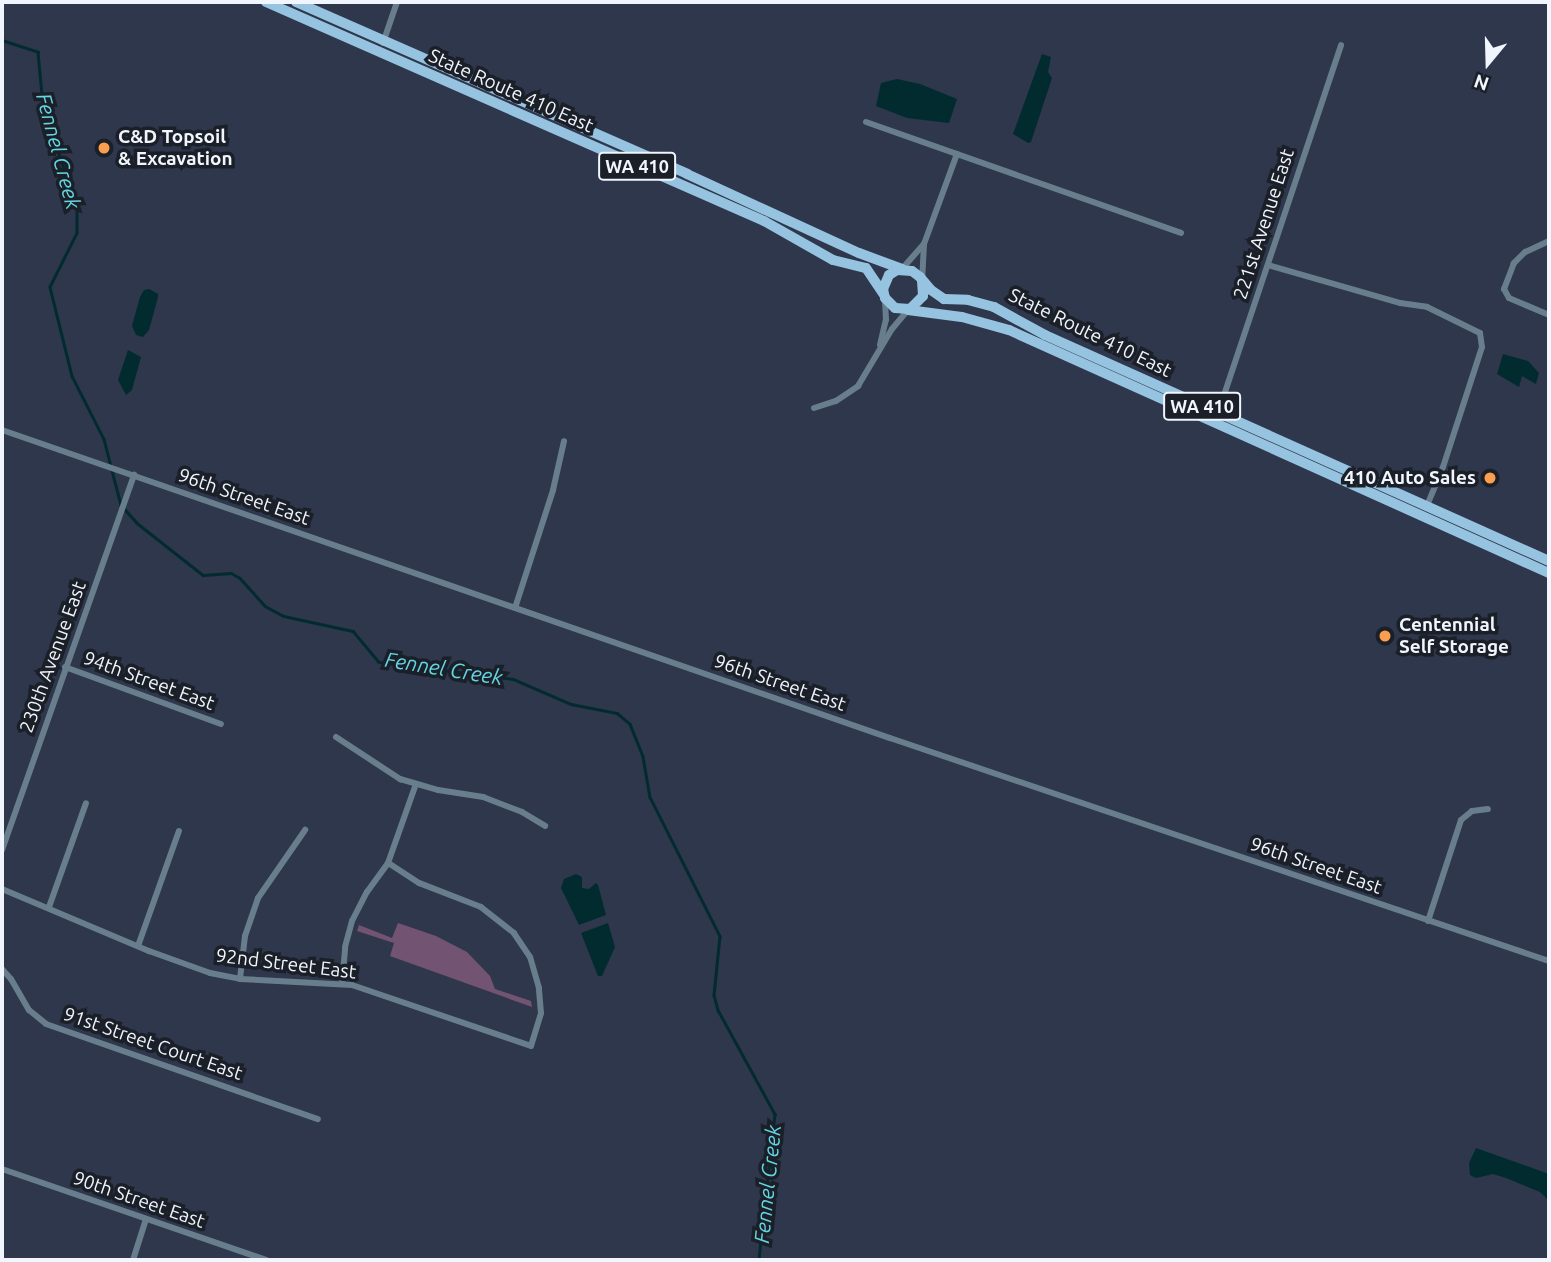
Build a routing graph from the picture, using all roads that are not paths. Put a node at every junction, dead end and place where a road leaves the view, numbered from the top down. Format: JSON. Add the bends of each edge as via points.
{"nodes":[{"id":1,"x":266,"y":2,"type":"edge"},
{"id":2,"x":296,"y":2,"type":"edge"},
{"id":3,"x":397,"y":2,"type":"edge"},
{"id":4,"x":384,"y":39,"type":"junction"},
{"id":5,"x":1341,"y":45,"type":"dead end"},
{"id":6,"x":378,"y":51,"type":"junction"},
{"id":7,"x":866,"y":122,"type":"dead end"},
{"id":8,"x":957,"y":154,"type":"junction"},
{"id":9,"x":1181,"y":233,"type":"dead end"},
{"id":10,"x":1549,"y":241,"type":"edge"},
{"id":11,"x":924,"y":244,"type":"junction"},
{"id":12,"x":1268,"y":265,"type":"junction"},
{"id":13,"x":902,"y":269,"type":"junction"},
{"id":14,"x":922,"y":281,"type":"junction"},
{"id":15,"x":884,"y":296,"type":"junction"},
{"id":16,"x":908,"y":310,"type":"junction"},
{"id":17,"x":1549,"y":315,"type":"edge"},
{"id":18,"x":876,"y":357,"type":"junction"},
{"id":19,"x":814,"y":408,"type":"dead end"},
{"id":20,"x":1218,"y":413,"type":"junction"},
{"id":21,"x":2,"y":430,"type":"edge"},
{"id":22,"x":564,"y":441,"type":"dead end"},
{"id":23,"x":134,"y":475,"type":"junction"},
{"id":24,"x":1427,"y":506,"type":"junction"},
{"id":25,"x":1422,"y":516,"type":"junction"},
{"id":26,"x":1549,"y":561,"type":"edge"},
{"id":27,"x":1549,"y":573,"type":"edge"},
{"id":28,"x":515,"y":608,"type":"junction"},
{"id":29,"x":65,"y":667,"type":"junction"},
{"id":30,"x":221,"y":724,"type":"dead end"},
{"id":31,"x":336,"y":737,"type":"dead end"},
{"id":32,"x":416,"y":784,"type":"junction"},
{"id":33,"x":86,"y":803,"type":"dead end"},
{"id":34,"x":1488,"y":809,"type":"dead end"},
{"id":35,"x":545,"y":826,"type":"dead end"},
{"id":36,"x":305,"y":830,"type":"dead end"},
{"id":37,"x":179,"y":831,"type":"dead end"},
{"id":38,"x":2,"y":850,"type":"edge"},
{"id":39,"x":387,"y":863,"type":"junction"},
{"id":40,"x":2,"y":889,"type":"edge"},
{"id":41,"x":49,"y":907,"type":"junction"},
{"id":42,"x":1428,"y":920,"type":"junction"},
{"id":43,"x":138,"y":946,"type":"junction"},
{"id":44,"x":1549,"y":961,"type":"edge"},
{"id":45,"x":2,"y":969,"type":"edge"},
{"id":46,"x":240,"y":979,"type":"junction"},
{"id":47,"x":342,"y":984,"type":"junction"},
{"id":48,"x":318,"y":1119,"type":"dead end"},
{"id":49,"x":2,"y":1169,"type":"edge"},
{"id":50,"x":146,"y":1219,"type":"junction"},
{"id":51,"x":133,"y":1260,"type":"edge"},
{"id":52,"x":267,"y":1260,"type":"edge"}],
"edges":[{"from":1,"to":6,"type":"main road","name":"State Route 410 East","number":"WA 410"},
{"from":2,"to":4,"type":"main road","name":"State Route 410 East","number":"WA 410"},
{"from":3,"to":4,"type":"street"},
{"from":4,"to":6,"type":"street"},
{"from":4,"to":13,"type":"main road","name":"State Route 410 East","number":"WA 410"},
{"from":5,"to":12,"type":"street","name":"221st Avenue East"},
{"from":6,"to":15,"type":"main road","name":"State Route 410 East","number":"WA 410","via":[[791,233],[833,260],[866,268]]},
{"from":7,"to":8,"type":"street"},
{"from":8,"to":9,"type":"street"},
{"from":8,"to":11,"type":"street"},
{"from":10,"to":17,"type":"street","via":[[1514,263],[1504,289],[1509,298]]},
{"from":11,"to":13,"type":"street"},
{"from":11,"to":14,"type":"street"},
{"from":12,"to":20,"type":"street","name":"221st Avenue East"},
{"from":12,"to":24,"type":"street","via":[[1427,307],[1480,332],[1482,347]]},
{"from":13,"to":14,"type":"main road","number":"WA 410","via":[[916,273]]},
{"from":13,"to":15,"type":"main road","via":[[886,279]]},
{"from":14,"to":16,"type":"main road","via":[[921,300]]},
{"from":14,"to":20,"type":"main road","name":"State Route 410 East","number":"WA 410","via":[[944,299],[994,307]]},
{"from":15,"to":16,"type":"main road","number":"WA 410","via":[[895,309]]},
{"from":15,"to":18,"type":"street","via":[[886,320]]},
{"from":16,"to":18,"type":"street"},
{"from":16,"to":25,"type":"main road","name":"State Route 410 East","number":"WA 410","via":[[1009,330]]},
{"from":18,"to":19,"type":"street","via":[[869,373],[851,392]]},
{"from":20,"to":24,"type":"main road","name":"State Route 410 East","number":"WA 410"},
{"from":21,"to":23,"type":"street","name":"96th Street East"},
{"from":22,"to":28,"type":"street"},
{"from":23,"to":28,"type":"street","name":"96th Street East"},
{"from":23,"to":29,"type":"street","name":"230th Avenue East"},
{"from":24,"to":25,"type":"street"},
{"from":24,"to":26,"type":"main road","name":"State Route 410 East","number":"WA 410"},
{"from":25,"to":27,"type":"main road","name":"State Route 410 East","number":"WA 410"},
{"from":28,"to":42,"type":"street","name":"96th Street East"},
{"from":29,"to":30,"type":"street","name":"94th Street East"},
{"from":29,"to":38,"type":"street","name":"230th Avenue East"},
{"from":31,"to":32,"type":"street","via":[[378,766]]},
{"from":32,"to":35,"type":"street","via":[[483,797]]},
{"from":32,"to":39,"type":"street"},
{"from":33,"to":41,"type":"street"},
{"from":34,"to":42,"type":"street","via":[[1472,811],[1461,820]]},
{"from":36,"to":46,"type":"street","via":[[258,898],[245,936]]},
{"from":37,"to":43,"type":"street"},
{"from":39,"to":47,"type":"street","via":[[352,921]]},
{"from":39,"to":47,"type":"street","name":"92nd Street East","via":[[419,883],[481,907],[504,923],[530,957],[539,988],[541,1013],[531,1046]]},
{"from":40,"to":41,"type":"street","name":"92nd Street East"},
{"from":41,"to":43,"type":"street","name":"92nd Street East"},
{"from":42,"to":44,"type":"street","name":"96th Street East"},
{"from":43,"to":46,"type":"street","name":"92nd Street East","via":[[210,973]]},
{"from":45,"to":48,"type":"street","name":"91st Street Court East","via":[[29,1010],[46,1024]]},
{"from":46,"to":47,"type":"street","name":"92nd Street East"},
{"from":49,"to":50,"type":"street","name":"90th Street East"},
{"from":50,"to":51,"type":"street"},
{"from":50,"to":52,"type":"street","name":"90th Street East"}]}
